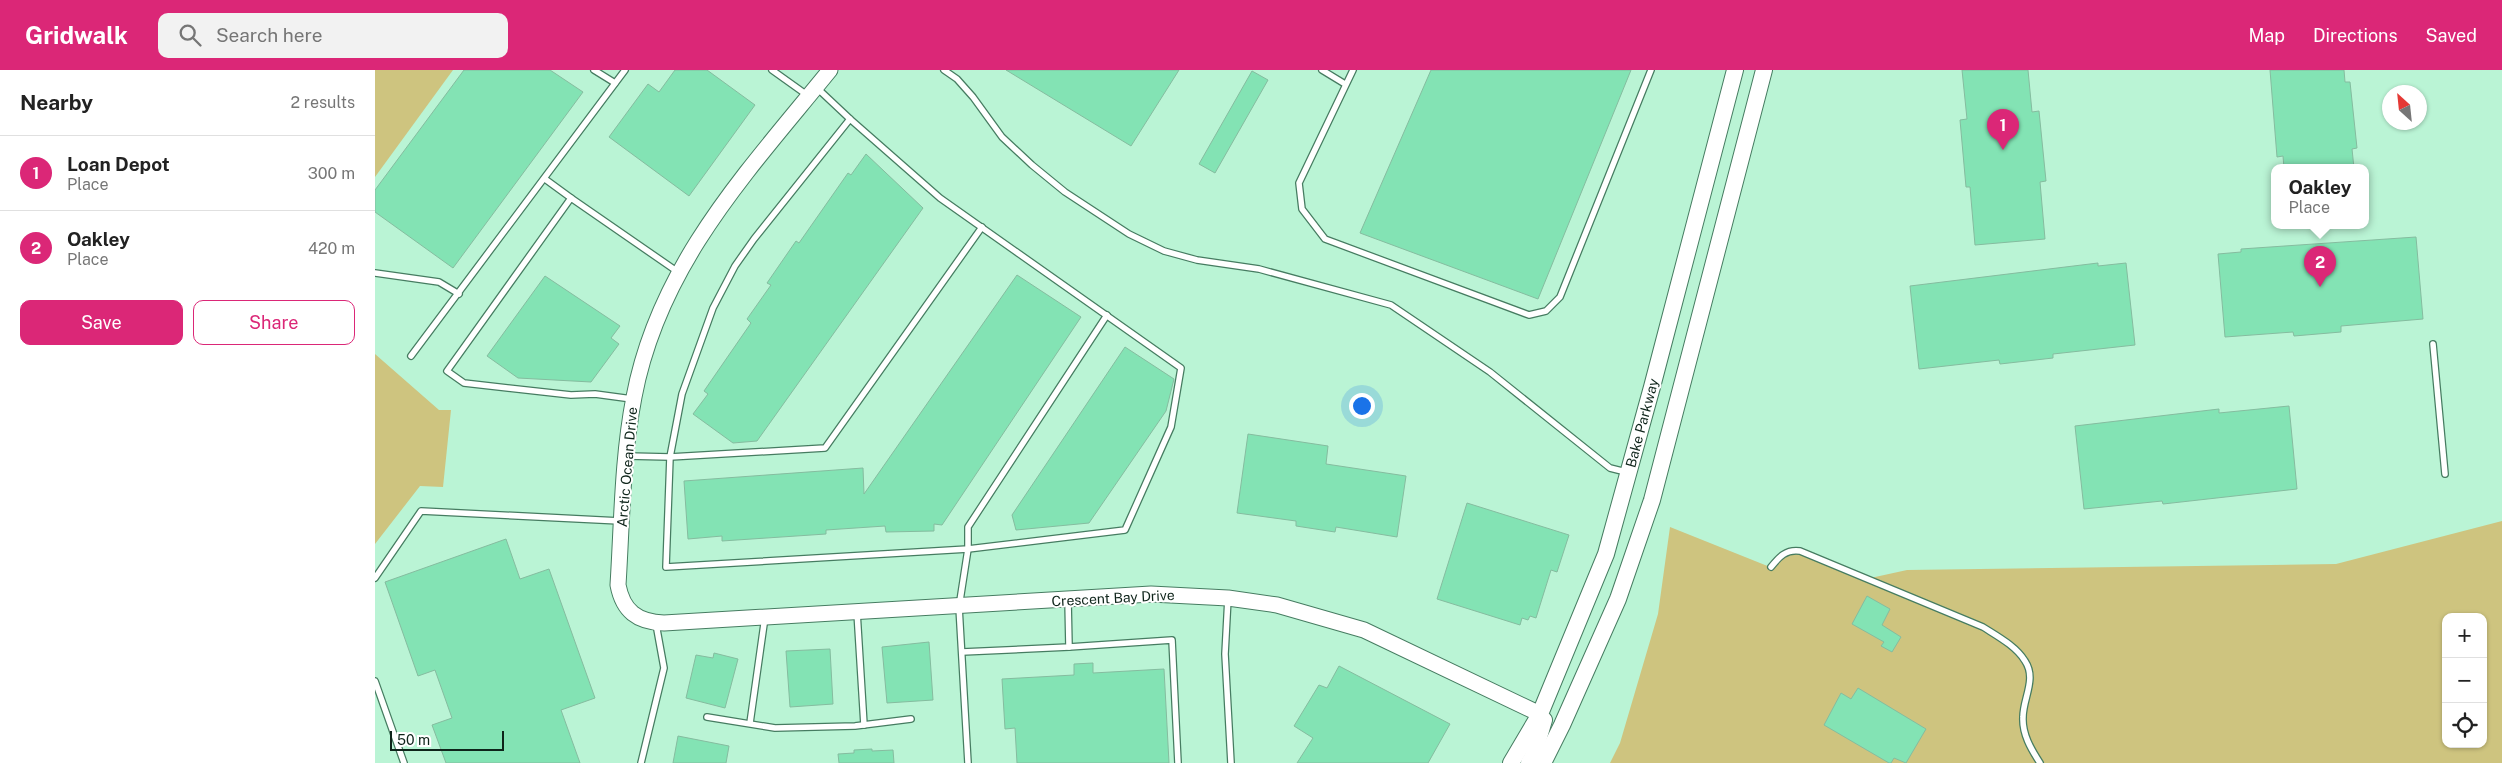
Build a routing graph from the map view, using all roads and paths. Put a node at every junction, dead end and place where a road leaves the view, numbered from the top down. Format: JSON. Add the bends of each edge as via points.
{"nodes":[{"id":1,"x":594,"y":70,"type":"edge"},
{"id":2,"x":625,"y":70,"type":"edge"},
{"id":3,"x":772,"y":70,"type":"edge"},
{"id":4,"x":830,"y":70,"type":"edge"},
{"id":5,"x":944,"y":70,"type":"edge"},
{"id":6,"x":1322,"y":70,"type":"edge"},
{"id":7,"x":1353,"y":70,"type":"edge"},
{"id":8,"x":1651,"y":70,"type":"edge"},
{"id":9,"x":1735,"y":70,"type":"edge"},
{"id":10,"x":1764,"y":70,"type":"edge"},
{"id":11,"x":615,"y":83,"type":"junction"},
{"id":12,"x":1345,"y":84,"type":"junction"},
{"id":13,"x":812,"y":92,"type":"junction"},
{"id":14,"x":851,"y":119,"type":"junction"},
{"id":15,"x":545,"y":179,"type":"junction"},
{"id":16,"x":571,"y":198,"type":"junction"},
{"id":17,"x":982,"y":227,"type":"junction"},
{"id":18,"x":679,"y":272,"type":"junction"},
{"id":19,"x":375,"y":273,"type":"edge"},
{"id":20,"x":459,"y":294,"type":"junction"},
{"id":21,"x":1107,"y":315,"type":"junction"},
{"id":22,"x":2433,"y":344,"type":"dead end"},
{"id":23,"x":411,"y":356,"type":"dead end"},
{"id":24,"x":634,"y":399,"type":"junction"},
{"id":25,"x":625,"y":456,"type":"junction"},
{"id":26,"x":670,"y":457,"type":"junction"},
{"id":27,"x":1628,"y":472,"type":"junction"},
{"id":28,"x":2445,"y":474,"type":"dead end"},
{"id":29,"x":622,"y":521,"type":"junction"},
{"id":30,"x":968,"y":549,"type":"junction"},
{"id":31,"x":1771,"y":567,"type":"dead end"},
{"id":32,"x":375,"y":578,"type":"edge"},
{"id":33,"x":1228,"y":598,"type":"junction"},
{"id":34,"x":1068,"y":600,"type":"junction"},
{"id":35,"x":959,"y":607,"type":"junction"},
{"id":36,"x":857,"y":611,"type":"junction"},
{"id":37,"x":765,"y":616,"type":"junction"},
{"id":38,"x":660,"y":623,"type":"junction"},
{"id":39,"x":1069,"y":647,"type":"junction"},
{"id":40,"x":962,"y":652,"type":"junction"},
{"id":41,"x":375,"y":681,"type":"edge"},
{"id":42,"x":1540,"y":714,"type":"junction"},
{"id":43,"x":707,"y":717,"type":"dead end"},
{"id":44,"x":911,"y":719,"type":"dead end"},
{"id":45,"x":750,"y":724,"type":"junction"},
{"id":46,"x":864,"y":724,"type":"junction"},
{"id":47,"x":404,"y":763,"type":"edge"},
{"id":48,"x":641,"y":763,"type":"edge"},
{"id":49,"x":968,"y":763,"type":"edge"},
{"id":50,"x":1178,"y":763,"type":"edge"},
{"id":51,"x":1231,"y":763,"type":"edge"},
{"id":52,"x":1511,"y":763,"type":"edge"},
{"id":53,"x":1529,"y":763,"type":"edge"},
{"id":54,"x":1543,"y":763,"type":"edge"},
{"id":55,"x":2040,"y":763,"type":"edge"}],
"edges":[{"from":1,"to":11,"type":"lane"},
{"from":2,"to":11,"type":"lane"},
{"from":3,"to":13,"type":"lane"},
{"from":4,"to":13,"type":"street","name":"Arctic Ocean Drive"},
{"from":5,"to":27,"type":"lane","via":[[957,79],[1002,137],[1032,165],[1065,192],[1129,234],[1164,251],[1197,260],[1259,269],[1391,305],[1490,372],[1610,468]]},
{"from":6,"to":12,"type":"lane"},
{"from":7,"to":12,"type":"lane"},
{"from":8,"to":12,"type":"lane","via":[[1560,297],[1546,311],[1529,315],[1325,239],[1302,209],[1299,183]]},
{"from":9,"to":27,"type":"main road","name":"Bake Parkway"},
{"from":10,"to":54,"type":"main road","name":"Bake Parkway","via":[[1652,500],[1618,599]]},
{"from":11,"to":15,"type":"lane"},
{"from":13,"to":14,"type":"lane"},
{"from":13,"to":18,"type":"street","name":"Arctic Ocean Drive","via":[[720,206]]},
{"from":14,"to":17,"type":"lane","via":[[940,198]]},
{"from":14,"to":26,"type":"lane","via":[[735,266],[713,308],[682,394]]},
{"from":15,"to":16,"type":"lane"},
{"from":15,"to":20,"type":"lane"},
{"from":16,"to":18,"type":"lane"},
{"from":16,"to":24,"type":"lane","via":[[447,371],[464,383]]},
{"from":17,"to":21,"type":"lane"},
{"from":17,"to":26,"type":"lane","via":[[825,448]]},
{"from":18,"to":24,"type":"street","name":"Arctic Ocean Drive","via":[[650,340]]},
{"from":19,"to":20,"type":"lane","via":[[439,282]]},
{"from":20,"to":23,"type":"lane"},
{"from":21,"to":30,"type":"lane","via":[[968,527]]},
{"from":21,"to":30,"type":"lane","via":[[1181,368],[1171,427],[1125,530]]},
{"from":22,"to":28,"type":"lane"},
{"from":24,"to":25,"type":"street","name":"Arctic Ocean Drive"},
{"from":25,"to":26,"type":"lane"},
{"from":25,"to":29,"type":"street","name":"Arctic Ocean Drive"},
{"from":26,"to":30,"type":"lane","via":[[665,567]]},
{"from":27,"to":42,"type":"main road","name":"Bake Parkway","via":[[1606,554]]},
{"from":29,"to":32,"type":"lane","via":[[421,511]]},
{"from":29,"to":38,"type":"street","name":"Arctic Ocean Drive","via":[[618,585],[621,600],[630,613],[647,622]]},
{"from":30,"to":35,"type":"lane"},
{"from":31,"to":55,"type":"lane","via":[[1785,552],[1800,551],[1983,627],[1996,636],[2026,661],[2030,675],[2023,729]]},
{"from":33,"to":34,"type":"street","name":"Crescent Bay Drive","via":[[1151,594]]},
{"from":33,"to":42,"type":"street","name":"Crescent Bay Drive","via":[[1277,605],[1364,630]]},
{"from":33,"to":51,"type":"lane","via":[[1225,654]]},
{"from":34,"to":35,"type":"street","name":"Crescent Bay Drive"},
{"from":34,"to":39,"type":"lane"},
{"from":35,"to":36,"type":"street","name":"Crescent Bay Drive"},
{"from":35,"to":40,"type":"lane"},
{"from":36,"to":37,"type":"street","name":"Crescent Bay Drive"},
{"from":36,"to":46,"type":"lane"},
{"from":37,"to":38,"type":"street","name":"Crescent Bay Drive"},
{"from":37,"to":45,"type":"lane"},
{"from":38,"to":48,"type":"lane","via":[[664,668]]},
{"from":39,"to":40,"type":"lane"},
{"from":39,"to":50,"type":"lane","via":[[1172,640]]},
{"from":40,"to":49,"type":"lane"},
{"from":41,"to":47,"type":"lane"},
{"from":42,"to":52,"type":"main road","name":"Bake Parkway"},
{"from":42,"to":53,"type":"main road","via":[[1545,721]]},
{"from":43,"to":45,"type":"lane"},
{"from":44,"to":46,"type":"lane"},
{"from":45,"to":46,"type":"lane","via":[[775,728]]}]}
